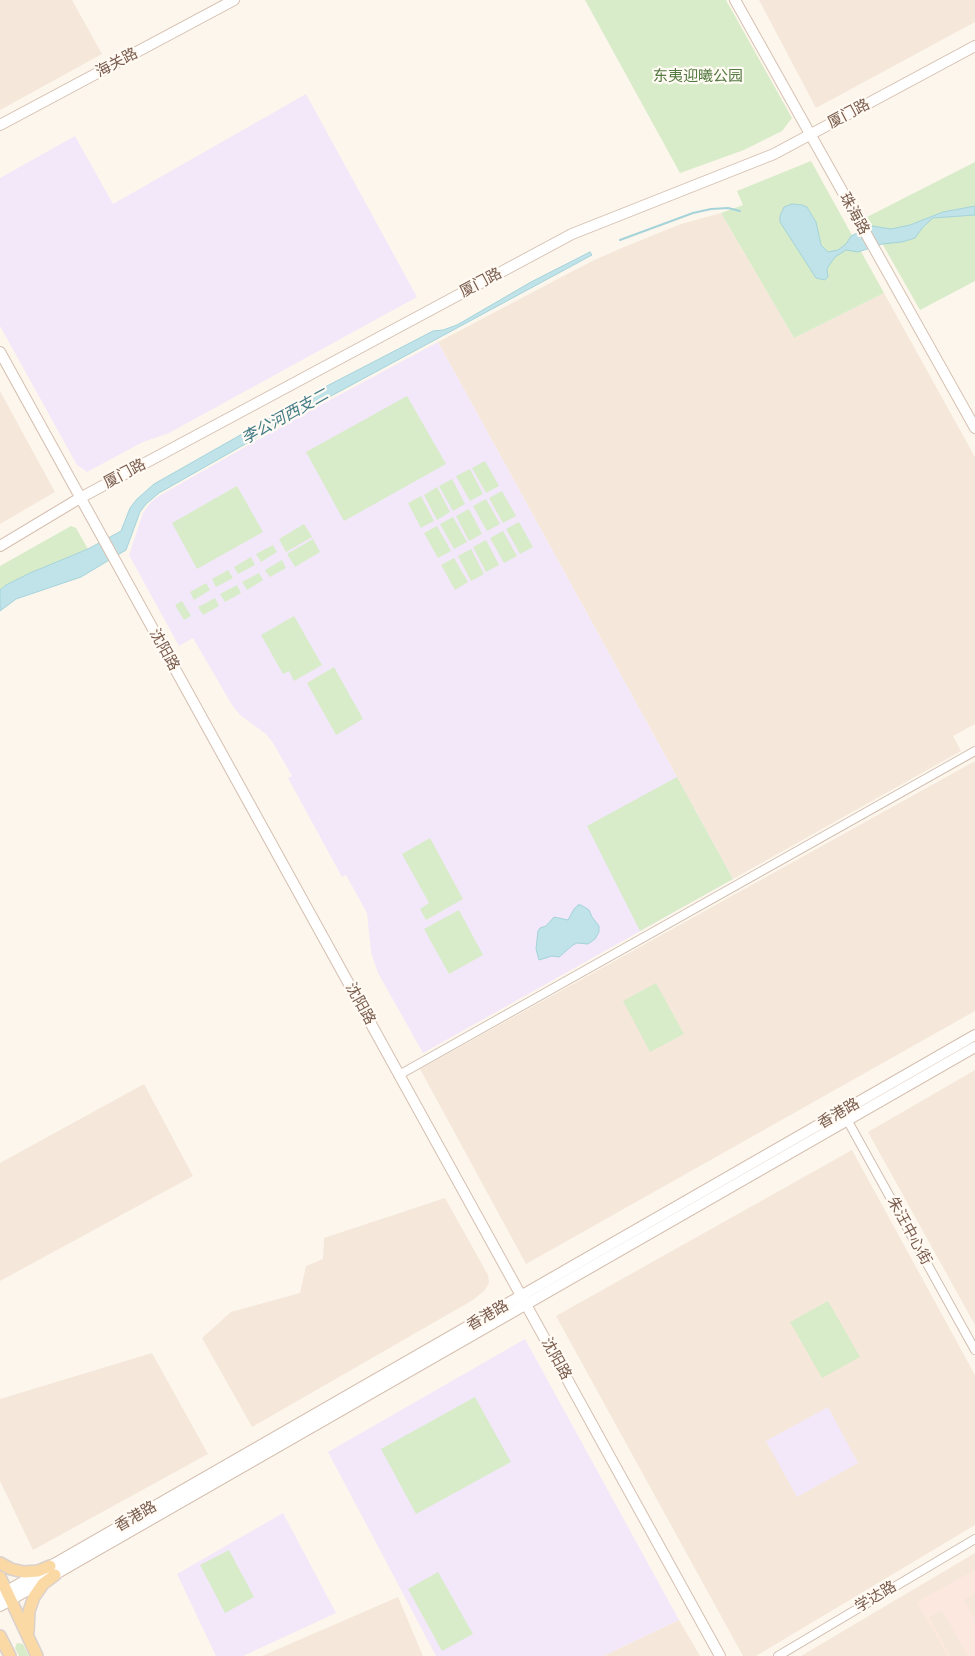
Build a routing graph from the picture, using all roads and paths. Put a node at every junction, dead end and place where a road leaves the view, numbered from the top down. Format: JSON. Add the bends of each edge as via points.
{"nodes":[{"id":1,"x":234,"y":0,"type":"edge"},
{"id":2,"x":735,"y":0,"type":"edge"},
{"id":3,"x":975,"y":46,"type":"edge"},
{"id":4,"x":0,"y":126,"type":"edge"},
{"id":5,"x":810,"y":135,"type":"junction"},
{"id":6,"x":0,"y":352,"type":"edge"},
{"id":7,"x":975,"y":428,"type":"edge"},
{"id":8,"x":80,"y":498,"type":"junction"},
{"id":9,"x":0,"y":546,"type":"edge"},
{"id":10,"x":975,"y":751,"type":"edge"},
{"id":11,"x":975,"y":1036,"type":"edge"},
{"id":12,"x":975,"y":1047,"type":"edge"},
{"id":13,"x":399,"y":1075,"type":"junction"},
{"id":14,"x":845,"y":1116,"type":"junction"},
{"id":15,"x":524,"y":1301,"type":"junction"},
{"id":16,"x":975,"y":1350,"type":"edge"},
{"id":17,"x":975,"y":1539,"type":"edge"},
{"id":18,"x":0,"y":1563,"type":"edge"},
{"id":19,"x":53,"y":1571,"type":"junction"},
{"id":20,"x":0,"y":1577,"type":"edge"},
{"id":21,"x":6,"y":1596,"type":"edge"},
{"id":22,"x":0,"y":1606,"type":"edge"},
{"id":23,"x":0,"y":1636,"type":"edge"},
{"id":24,"x":30,"y":1641,"type":"junction"},
{"id":25,"x":5,"y":1649,"type":"edge"},
{"id":26,"x":37,"y":1656,"type":"edge"},
{"id":27,"x":720,"y":1656,"type":"edge"},
{"id":28,"x":778,"y":1656,"type":"edge"}],
"edges":[{"from":1,"to":4,"type":"street","name":"海关路"},
{"from":2,"to":5,"type":"street","name":"珠海路"},
{"from":3,"to":5,"type":"street","name":"厦门路"},
{"from":5,"to":7,"type":"street","name":"珠海路"},
{"from":5,"to":8,"type":"street","name":"厦门路","via":[[774,154],[572,234]]},
{"from":6,"to":8,"type":"street","name":"沈阳路"},
{"from":8,"to":9,"type":"street","name":"厦门路"},
{"from":8,"to":13,"type":"street","name":"沈阳路"},
{"from":10,"to":13,"type":"street"},
{"from":11,"to":14,"type":"street","name":"香港路"},
{"from":12,"to":14,"type":"street","name":"香港路"},
{"from":13,"to":15,"type":"street","name":"沈阳路"},
{"from":14,"to":15,"type":"street","name":"香港路"},
{"from":14,"to":16,"type":"street","name":"朱汪中心街"},
{"from":15,"to":19,"type":"street","name":"香港路"},
{"from":15,"to":27,"type":"street","name":"沈阳路"},
{"from":17,"to":28,"type":"street","name":"学达路"},
{"from":18,"to":19,"type":"main road","via":[[24,1572]]},
{"from":19,"to":21,"type":"street","name":"香港路"},
{"from":19,"to":24,"type":"main road","via":[[34,1596],[29,1611]]},
{"from":20,"to":21,"type":"main road"},
{"from":21,"to":22,"type":"street","name":"香港路"},
{"from":21,"to":24,"type":"main road"},
{"from":23,"to":25,"type":"main road"},
{"from":24,"to":26,"type":"main road"}]}
